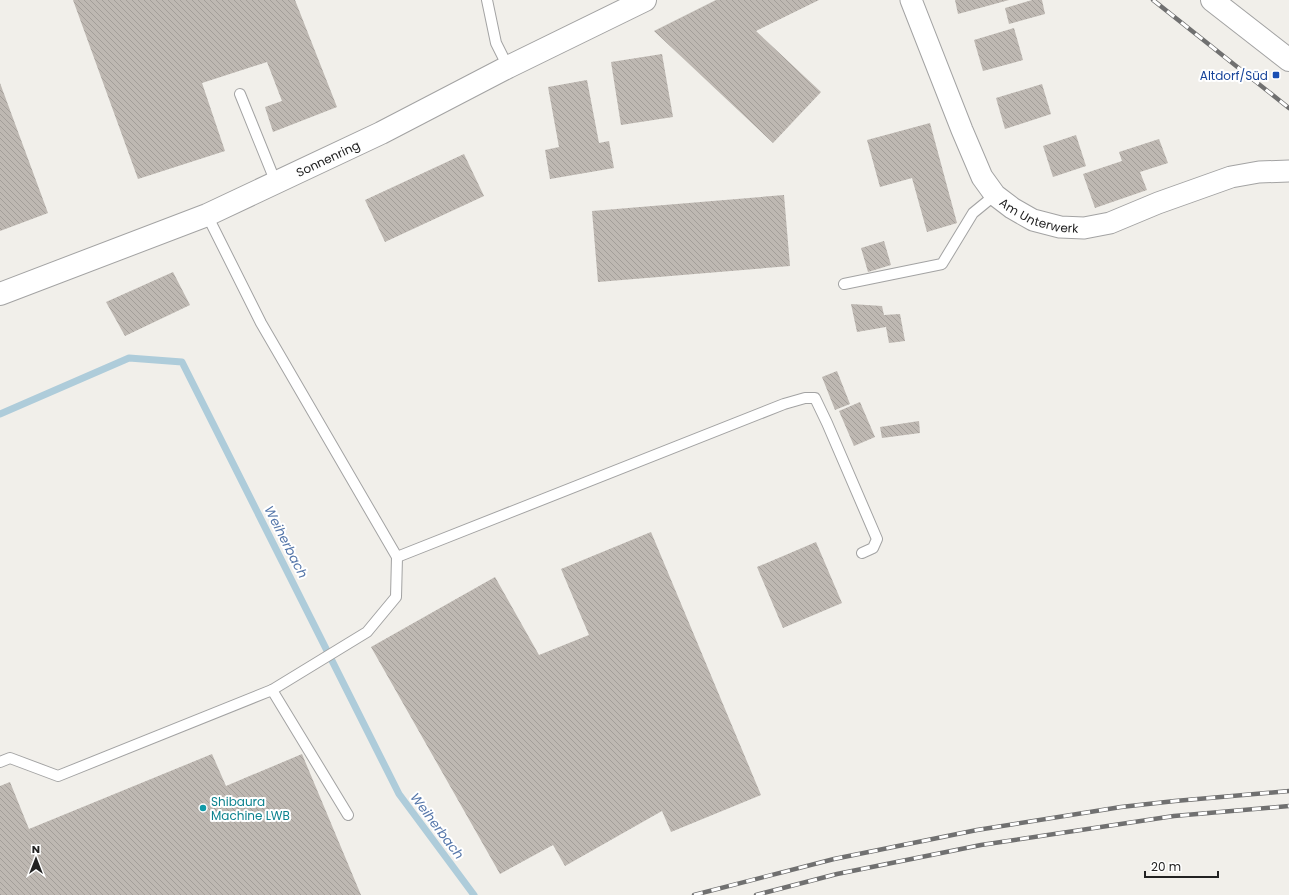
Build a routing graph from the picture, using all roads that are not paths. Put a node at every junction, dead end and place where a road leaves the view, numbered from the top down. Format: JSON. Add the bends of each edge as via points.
{"nodes":[{"id":1,"x":487,"y":0,"type":"edge"},
{"id":2,"x":645,"y":0,"type":"edge"},
{"id":3,"x":911,"y":0,"type":"edge"},
{"id":4,"x":1212,"y":0,"type":"edge"},
{"id":5,"x":1289,"y":60,"type":"edge"},
{"id":6,"x":508,"y":66,"type":"junction"},
{"id":7,"x":240,"y":94,"type":"dead end"},
{"id":8,"x":1289,"y":171,"type":"edge"},
{"id":9,"x":276,"y":183,"type":"junction"},
{"id":10,"x":995,"y":195,"type":"junction"},
{"id":11,"x":207,"y":215,"type":"junction"},
{"id":12,"x":844,"y":284,"type":"dead end"},
{"id":13,"x":0,"y":294,"type":"edge"},
{"id":14,"x":862,"y":553,"type":"dead end"},
{"id":15,"x":397,"y":557,"type":"junction"},
{"id":16,"x":272,"y":690,"type":"junction"},
{"id":17,"x":0,"y":762,"type":"edge"},
{"id":18,"x":348,"y":815,"type":"dead end"}],
"edges":[{"from":1,"to":6,"type":"lane","via":[[496,43]]},
{"from":2,"to":6,"type":"street","name":"Sonnenring"},
{"from":3,"to":10,"type":"street","name":"Am Unterwerk","via":[[982,177]]},
{"from":4,"to":5,"type":"street"},
{"from":6,"to":9,"type":"street","name":"Sonnenring","via":[[381,133]]},
{"from":7,"to":9,"type":"lane"},
{"from":8,"to":10,"type":"street","name":"Am Unterwerk","via":[[1259,172],[1230,177],[1158,203],[1110,224],[1084,228],[1060,227],[1033,220]]},
{"from":9,"to":11,"type":"street","name":"Sonnenring"},
{"from":10,"to":12,"type":"lane","via":[[973,213],[942,264]]},
{"from":11,"to":13,"type":"street","name":"Sonnenring"},
{"from":11,"to":15,"type":"lane","via":[[261,323]]},
{"from":14,"to":15,"type":"lane","via":[[873,548],[877,538],[815,398],[805,398],[784,404]]},
{"from":15,"to":16,"type":"lane","via":[[396,597],[367,632]]},
{"from":16,"to":17,"type":"lane","via":[[58,776],[10,758]]},
{"from":16,"to":18,"type":"lane"}]}
